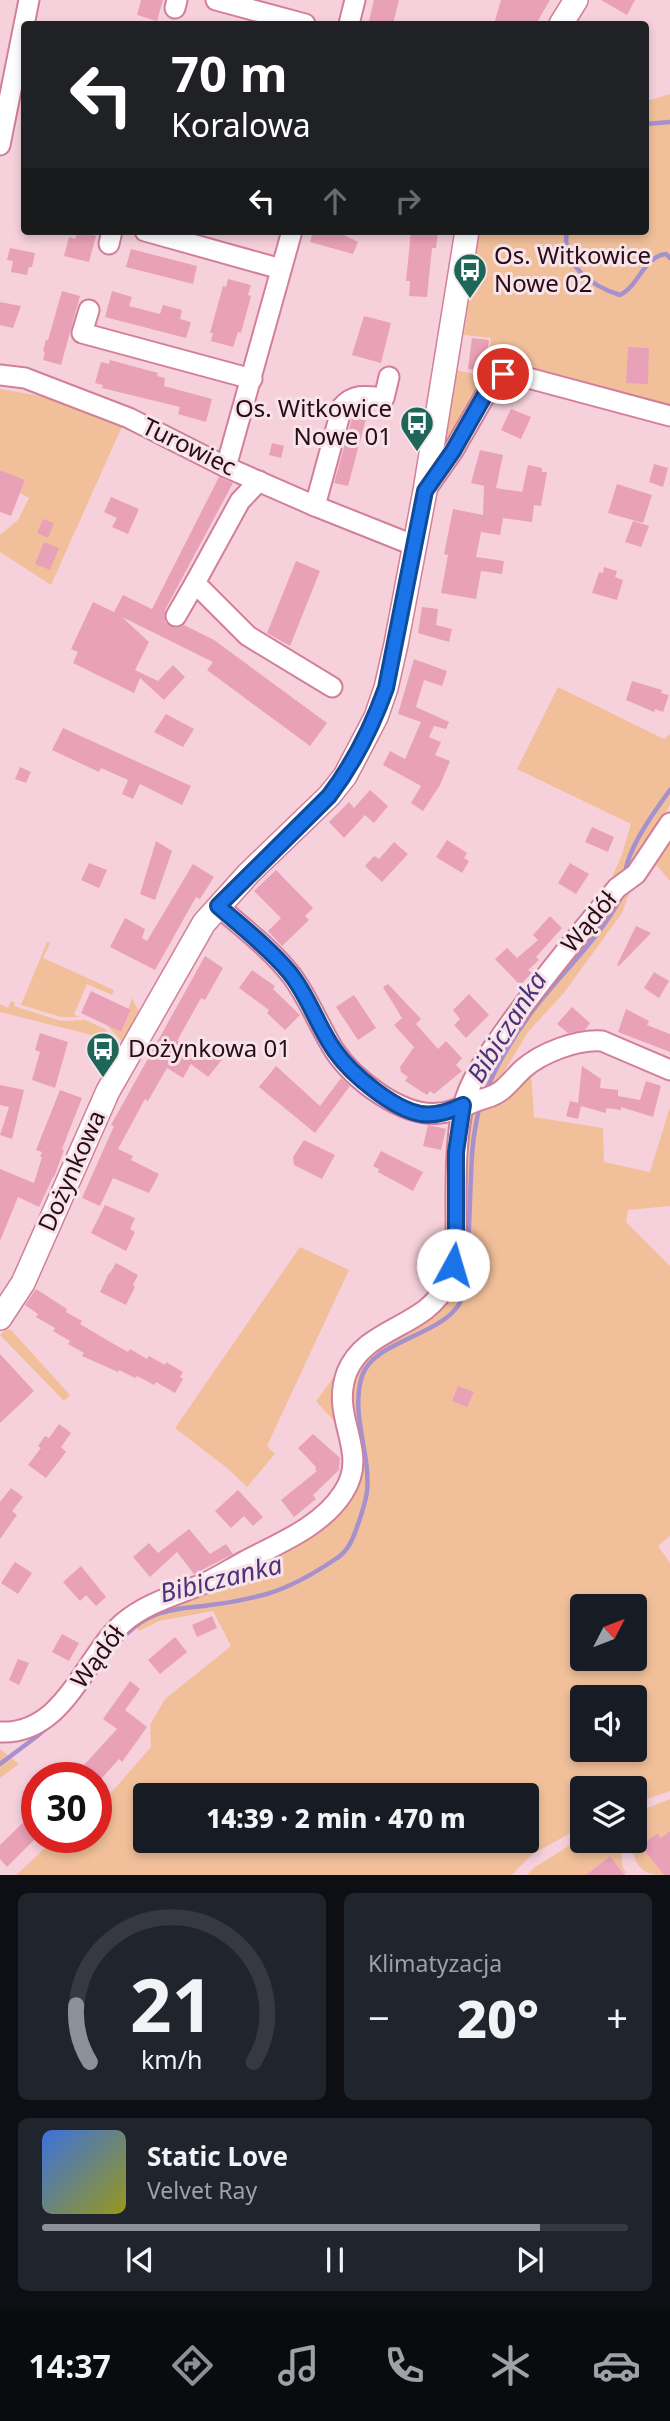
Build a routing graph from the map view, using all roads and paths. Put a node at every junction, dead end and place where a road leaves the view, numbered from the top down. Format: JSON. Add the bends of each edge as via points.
{"nodes":[{"id":1,"x":29,"y":0,"type":"edge"},
{"id":2,"x":216,"y":0,"type":"edge"},
{"id":3,"x":355,"y":0,"type":"edge"},
{"id":4,"x":576,"y":0,"type":"edge"},
{"id":5,"x":24,"y":21,"type":"edge"},
{"id":6,"x":294,"y":21,"type":"edge"},
{"id":7,"x":350,"y":21,"type":"edge"},
{"id":8,"x":563,"y":21,"type":"edge"},
{"id":9,"x":21,"y":36,"type":"edge"},
{"id":10,"x":20,"y":41,"type":"junction"},
{"id":11,"x":0,"y":58,"type":"edge"},
{"id":12,"x":0,"y":145,"type":"edge"},
{"id":13,"x":159,"y":235,"type":"edge"},
{"id":14,"x":291,"y":235,"type":"edge"},
{"id":15,"x":466,"y":235,"type":"edge"},
{"id":16,"x":281,"y":269,"type":"junction"},
{"id":17,"x":89,"y":310,"type":"dead end"},
{"id":18,"x":0,"y":375,"type":"edge"},
{"id":19,"x":389,"y":377,"type":"dead end"},
{"id":20,"x":252,"y":379,"type":"junction"},
{"id":21,"x":670,"y":416,"type":"edge"},
{"id":22,"x":226,"y":467,"type":"junction"},
{"id":23,"x":259,"y":481,"type":"junction"},
{"id":24,"x":425,"y":491,"type":"junction"},
{"id":25,"x":315,"y":506,"type":"junction"},
{"id":26,"x":414,"y":545,"type":"junction"},
{"id":27,"x":195,"y":583,"type":"junction"},
{"id":28,"x":176,"y":616,"type":"dead end"},
{"id":29,"x":332,"y":687,"type":"dead end"},
{"id":30,"x":670,"y":822,"type":"edge"},
{"id":31,"x":218,"y":906,"type":"junction"},
{"id":32,"x":670,"y":1070,"type":"edge"},
{"id":33,"x":468,"y":1103,"type":"junction"},
{"id":34,"x":0,"y":1318,"type":"edge"},
{"id":35,"x":0,"y":1732,"type":"edge"}],
"edges":[{"from":1,"to":5,"type":"street"},
{"from":2,"to":6,"type":"street"},
{"from":3,"to":7,"type":"street"},
{"from":4,"to":8,"type":"street"},
{"from":9,"to":10,"type":"street"},
{"from":10,"to":11,"type":"street"},
{"from":10,"to":12,"type":"street"},
{"from":13,"to":16,"type":"street"},
{"from":14,"to":16,"type":"street"},
{"from":15,"to":24,"type":"street","name":"Dożynkowa"},
{"from":16,"to":20,"type":"street"},
{"from":17,"to":20,"type":"street","via":[[82,333]]},
{"from":18,"to":22,"type":"street","name":"Turowiec","via":[[25,378],[129,418]]},
{"from":19,"to":25,"type":"street","via":[[384,398],[360,396],[342,407]]},
{"from":20,"to":22,"type":"street"},
{"from":21,"to":24,"type":"street","via":[[503,374],[491,384]]},
{"from":22,"to":23,"type":"street","name":"Turowiec"},
{"from":23,"to":25,"type":"street","name":"Turowiec"},
{"from":23,"to":27,"type":"street","via":[[240,501]]},
{"from":24,"to":26,"type":"street","name":"Dożynkowa"},
{"from":25,"to":26,"type":"street","name":"Turowiec"},
{"from":26,"to":31,"type":"street","name":"Dożynkowa","via":[[386,688],[362,746],[329,796]]},
{"from":27,"to":28,"type":"street"},
{"from":27,"to":29,"type":"street","via":[[248,636]]},
{"from":30,"to":33,"type":"street","name":"Wądół","via":[[636,874],[617,888],[523,1005],[477,1075]]},
{"from":31,"to":33,"type":"street","via":[[290,974],[335,1051],[373,1089],[421,1114],[443,1113]]},
{"from":31,"to":34,"type":"street","name":"Dożynkowa","via":[[108,1091],[23,1283]]},
{"from":32,"to":33,"type":"street","via":[[590,1040],[531,1062],[496,1095]]},
{"from":33,"to":35,"type":"street","name":"Wądół","via":[[456,1152],[453,1265],[432,1306],[375,1338],[358,1353],[348,1371],[342,1406],[354,1462],[342,1494],[305,1529],[208,1582],[135,1613],[106,1641],[56,1709],[35,1724]]}]}
